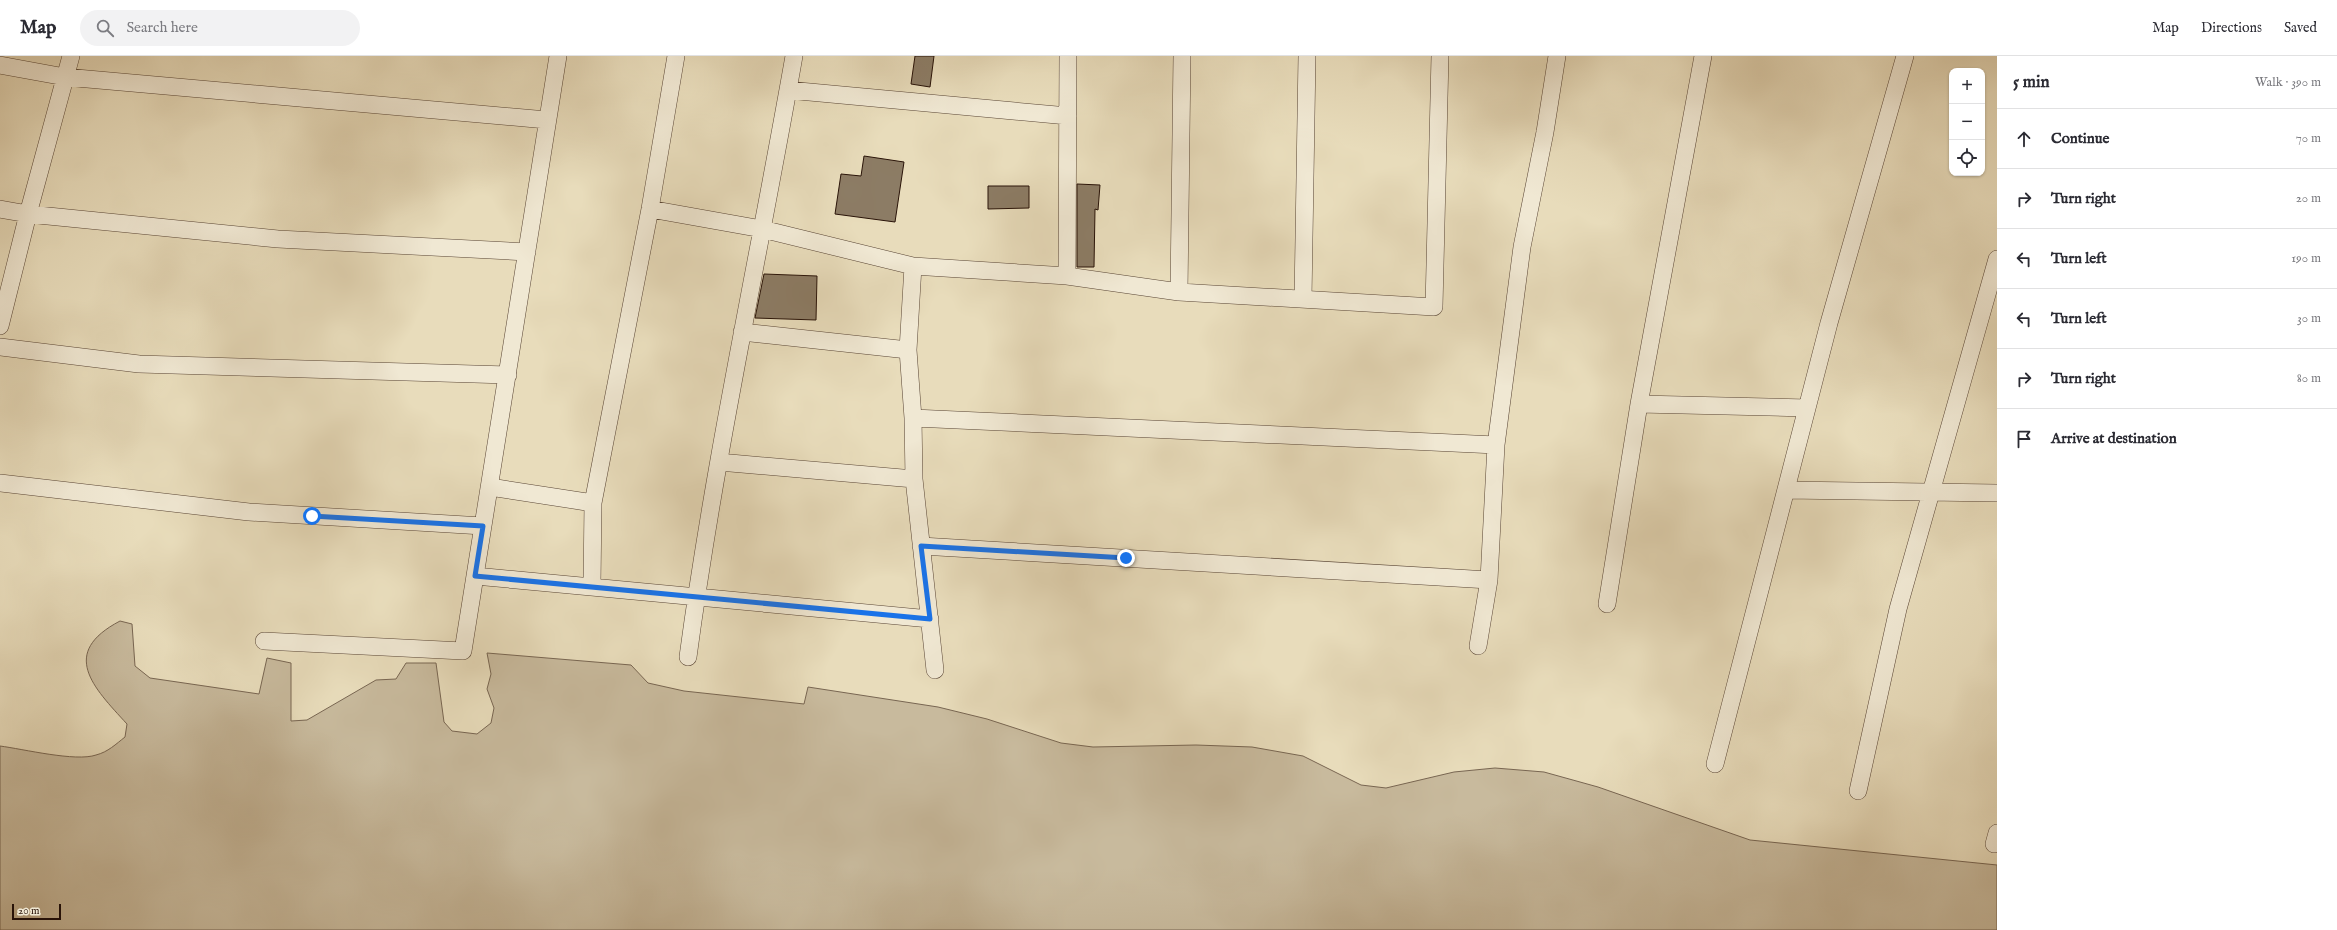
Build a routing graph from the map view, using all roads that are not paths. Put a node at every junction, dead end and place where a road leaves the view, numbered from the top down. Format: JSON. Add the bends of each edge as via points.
{"nodes":[{"id":1,"x":71,"y":56,"type":"edge"},
{"id":2,"x":558,"y":56,"type":"edge"},
{"id":3,"x":676,"y":56,"type":"edge"},
{"id":4,"x":794,"y":56,"type":"edge"},
{"id":5,"x":1068,"y":56,"type":"edge"},
{"id":6,"x":1182,"y":56,"type":"edge"},
{"id":7,"x":1307,"y":56,"type":"edge"},
{"id":8,"x":1440,"y":56,"type":"edge"},
{"id":9,"x":1557,"y":56,"type":"edge"},
{"id":10,"x":1703,"y":56,"type":"edge"},
{"id":11,"x":1905,"y":56,"type":"edge"},
{"id":12,"x":0,"y":65,"type":"edge"},
{"id":13,"x":66,"y":77,"type":"junction"},
{"id":14,"x":788,"y":90,"type":"junction"},
{"id":15,"x":1068,"y":116,"type":"junction"},
{"id":16,"x":547,"y":120,"type":"junction"},
{"id":17,"x":0,"y":209,"type":"edge"},
{"id":18,"x":650,"y":209,"type":"junction"},
{"id":19,"x":28,"y":214,"type":"junction"},
{"id":20,"x":762,"y":229,"type":"junction"},
{"id":21,"x":528,"y":252,"type":"junction"},
{"id":22,"x":1997,"y":259,"type":"edge"},
{"id":23,"x":913,"y":266,"type":"junction"},
{"id":24,"x":1066,"y":276,"type":"junction"},
{"id":25,"x":1179,"y":292,"type":"junction"},
{"id":26,"x":1303,"y":299,"type":"junction"},
{"id":27,"x":0,"y":326,"type":"edge"},
{"id":28,"x":742,"y":332,"type":"junction"},
{"id":29,"x":0,"y":347,"type":"edge"},
{"id":30,"x":908,"y":350,"type":"junction"},
{"id":31,"x":508,"y":375,"type":"junction"},
{"id":32,"x":1639,"y":404,"type":"junction"},
{"id":33,"x":1807,"y":408,"type":"junction"},
{"id":34,"x":913,"y":418,"type":"junction"},
{"id":35,"x":1496,"y":445,"type":"junction"},
{"id":36,"x":719,"y":462,"type":"junction"},
{"id":37,"x":914,"y":479,"type":"junction"},
{"id":38,"x":0,"y":483,"type":"edge"},
{"id":39,"x":490,"y":487,"type":"junction"},
{"id":40,"x":1786,"y":490,"type":"junction"},
{"id":41,"x":1932,"y":491,"type":"junction"},
{"id":42,"x":1997,"y":493,"type":"edge"},
{"id":43,"x":593,"y":503,"type":"junction"},
{"id":44,"x":483,"y":526,"type":"junction"},
{"id":45,"x":921,"y":546,"type":"junction"},
{"id":46,"x":475,"y":576,"type":"junction"},
{"id":47,"x":1488,"y":580,"type":"junction"},
{"id":48,"x":592,"y":586,"type":"junction"},
{"id":49,"x":696,"y":597,"type":"junction"},
{"id":50,"x":1607,"y":604,"type":"dead end"},
{"id":51,"x":930,"y":619,"type":"junction"},
{"id":52,"x":264,"y":642,"type":"dead end"},
{"id":53,"x":1478,"y":646,"type":"dead end"},
{"id":54,"x":688,"y":657,"type":"dead end"},
{"id":55,"x":935,"y":670,"type":"dead end"},
{"id":56,"x":1715,"y":764,"type":"dead end"},
{"id":57,"x":1858,"y":792,"type":"dead end"}],
"edges":[{"from":1,"to":13,"type":"street"},
{"from":2,"to":16,"type":"street"},
{"from":3,"to":18,"type":"street"},
{"from":4,"to":14,"type":"street"},
{"from":5,"to":15,"type":"street"},
{"from":6,"to":25,"type":"street"},
{"from":7,"to":26,"type":"street"},
{"from":8,"to":26,"type":"street","via":[[1434,307]]},
{"from":9,"to":35,"type":"street","via":[[1522,247]]},
{"from":10,"to":32,"type":"street"},
{"from":11,"to":33,"type":"street"},
{"from":12,"to":13,"type":"street"},
{"from":13,"to":16,"type":"street"},
{"from":13,"to":19,"type":"street"},
{"from":14,"to":15,"type":"street"},
{"from":14,"to":20,"type":"street"},
{"from":15,"to":24,"type":"street"},
{"from":16,"to":21,"type":"street"},
{"from":17,"to":19,"type":"street"},
{"from":18,"to":20,"type":"street"},
{"from":18,"to":43,"type":"street"},
{"from":19,"to":21,"type":"street","via":[[278,239]]},
{"from":19,"to":27,"type":"street"},
{"from":20,"to":23,"type":"street"},
{"from":20,"to":28,"type":"street"},
{"from":21,"to":31,"type":"street"},
{"from":22,"to":41,"type":"street"},
{"from":23,"to":24,"type":"street"},
{"from":23,"to":30,"type":"street"},
{"from":24,"to":25,"type":"street"},
{"from":25,"to":26,"type":"street"},
{"from":28,"to":30,"type":"street"},
{"from":28,"to":36,"type":"street"},
{"from":29,"to":31,"type":"street","via":[[139,364]]},
{"from":30,"to":34,"type":"street"},
{"from":31,"to":39,"type":"street"},
{"from":32,"to":33,"type":"street"},
{"from":32,"to":50,"type":"street"},
{"from":33,"to":40,"type":"street"},
{"from":34,"to":35,"type":"street"},
{"from":34,"to":37,"type":"street"},
{"from":35,"to":47,"type":"street"},
{"from":36,"to":37,"type":"street"},
{"from":36,"to":49,"type":"street"},
{"from":37,"to":45,"type":"street"},
{"from":38,"to":44,"type":"street","via":[[249,512]]},
{"from":39,"to":43,"type":"street"},
{"from":39,"to":44,"type":"street"},
{"from":40,"to":41,"type":"street"},
{"from":40,"to":56,"type":"street"},
{"from":41,"to":42,"type":"street"},
{"from":41,"to":57,"type":"street","via":[[1898,609]]},
{"from":43,"to":48,"type":"street"},
{"from":44,"to":46,"type":"street"},
{"from":45,"to":47,"type":"street"},
{"from":45,"to":51,"type":"street"},
{"from":46,"to":48,"type":"street"},
{"from":46,"to":52,"type":"street","via":[[463,651]]},
{"from":47,"to":53,"type":"street"},
{"from":48,"to":49,"type":"street"},
{"from":49,"to":51,"type":"street"},
{"from":49,"to":54,"type":"street"},
{"from":51,"to":55,"type":"street"}]}
